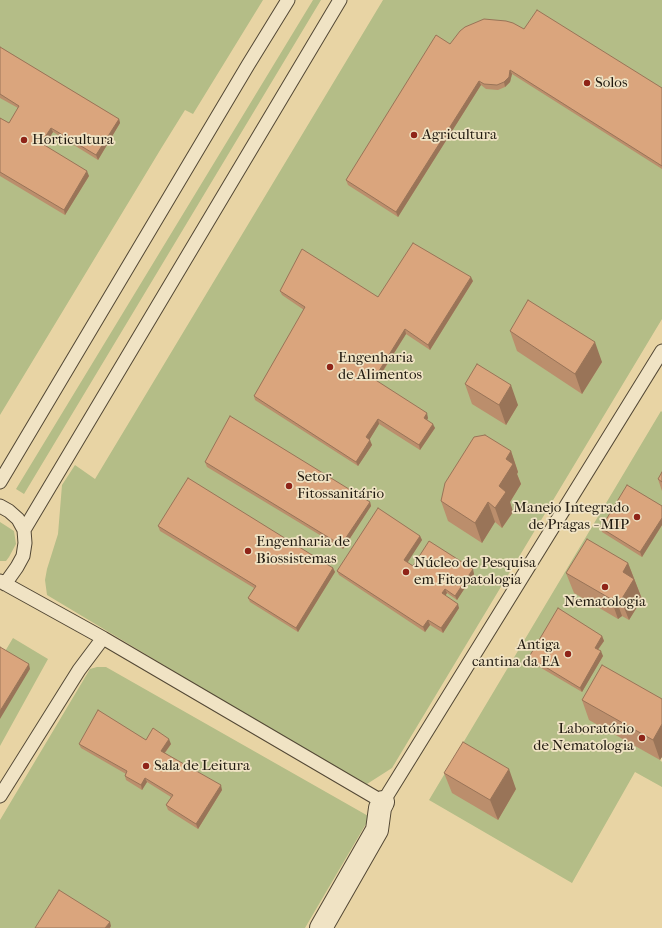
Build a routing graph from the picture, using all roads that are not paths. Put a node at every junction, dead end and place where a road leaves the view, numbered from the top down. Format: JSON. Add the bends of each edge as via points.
{"nodes":[{"id":1,"x":288,"y":0,"type":"edge"},
{"id":2,"x":340,"y":0,"type":"edge"},
{"id":3,"x":662,"y":350,"type":"edge"},
{"id":4,"x":0,"y":482,"type":"edge"},
{"id":5,"x":0,"y":506,"type":"edge"},
{"id":6,"x":24,"y":530,"type":"junction"},
{"id":7,"x":2,"y":583,"type":"edge"},
{"id":8,"x":103,"y":638,"type":"junction"},
{"id":9,"x":0,"y":796,"type":"edge"},
{"id":10,"x":383,"y":802,"type":"junction"},
{"id":11,"x":321,"y":928,"type":"edge"}],
"edges":[{"from":1,"to":4,"type":"lane"},
{"from":2,"to":6,"type":"lane"},
{"from":3,"to":10,"type":"lane"},
{"from":5,"to":6,"type":"lane","via":[[14,515]]},
{"from":6,"to":7,"type":"lane","via":[[23,556],[17,567]]},
{"from":7,"to":8,"type":"lane"},
{"from":8,"to":9,"type":"lane","via":[[79,670]]},
{"from":8,"to":10,"type":"lane"},
{"from":10,"to":11,"type":"street","via":[[377,830]]}]}
